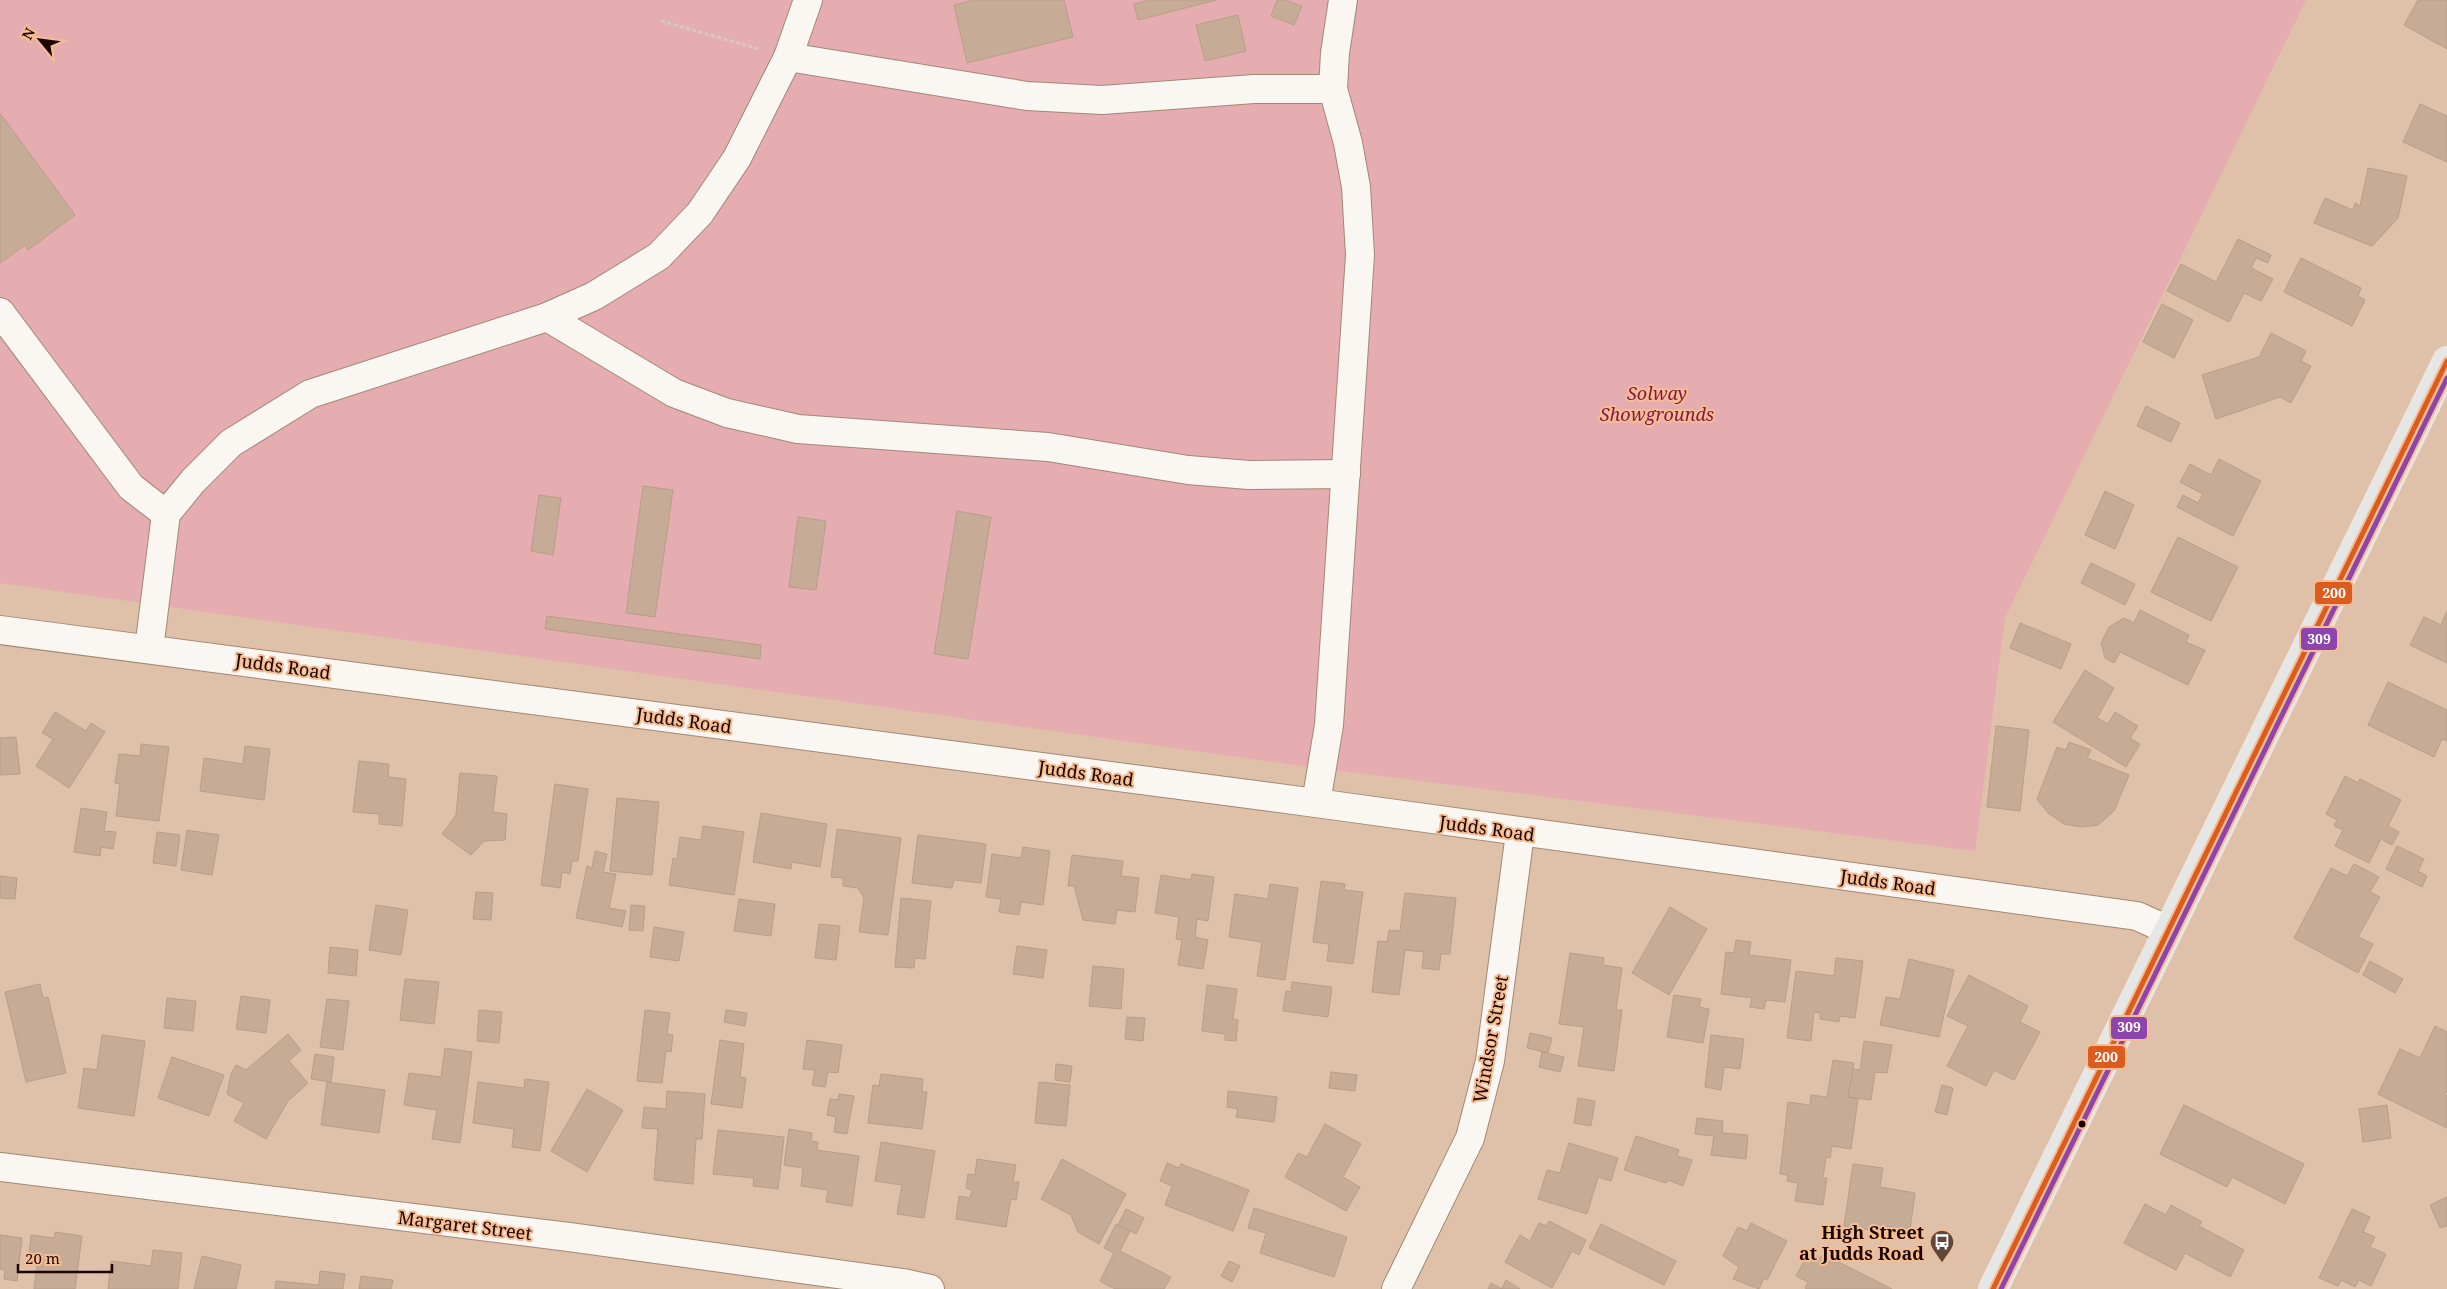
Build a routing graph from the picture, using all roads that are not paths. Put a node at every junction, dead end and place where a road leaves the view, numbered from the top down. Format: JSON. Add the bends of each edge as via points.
{"nodes":[{"id":1,"x":808,"y":0,"type":"edge"},
{"id":2,"x":1343,"y":0,"type":"edge"},
{"id":3,"x":788,"y":57,"type":"junction"},
{"id":4,"x":1333,"y":89,"type":"junction"},
{"id":5,"x":0,"y":312,"type":"edge"},
{"id":6,"x":546,"y":317,"type":"junction"},
{"id":7,"x":2447,"y":362,"type":"edge"},
{"id":8,"x":1346,"y":474,"type":"junction"},
{"id":9,"x":166,"y":514,"type":"junction"},
{"id":10,"x":0,"y":630,"type":"edge"},
{"id":11,"x":149,"y":648,"type":"junction"},
{"id":12,"x":1316,"y":804,"type":"junction"},
{"id":13,"x":1520,"y":832,"type":"junction"},
{"id":14,"x":2168,"y":930,"type":"junction"},
{"id":15,"x":0,"y":1167,"type":"edge"},
{"id":16,"x":930,"y":1289,"type":"edge"},
{"id":17,"x":1396,"y":1289,"type":"edge"},
{"id":18,"x":1993,"y":1289,"type":"edge"}],
"edges":[{"from":1,"to":3,"type":"street"},
{"from":2,"to":4,"type":"street"},
{"from":3,"to":4,"type":"street","via":[[1036,97],[1102,100],[1254,89]]},
{"from":3,"to":6,"type":"street","via":[[737,158],[700,213],[659,256],[594,296]]},
{"from":4,"to":8,"type":"street","via":[[1356,187],[1360,255]]},
{"from":5,"to":9,"type":"street","via":[[131,487]]},
{"from":6,"to":8,"type":"street","via":[[674,393],[727,413],[798,429],[1048,447],[1188,470]]},
{"from":6,"to":9,"type":"street","via":[[310,394],[231,443]]},
{"from":7,"to":14,"type":"highway"},
{"from":8,"to":12,"type":"street","via":[[1329,724]]},
{"from":9,"to":11,"type":"street"},
{"from":10,"to":11,"type":"street","name":"Judds Road"},
{"from":11,"to":12,"type":"street","name":"Judds Road"},
{"from":12,"to":13,"type":"street","name":"Judds Road"},
{"from":13,"to":14,"type":"street","name":"Judds Road","via":[[2137,916]]},
{"from":13,"to":17,"type":"street","name":"Windsor Street","via":[[1490,1061],[1470,1138]]},
{"from":14,"to":18,"type":"highway"},
{"from":15,"to":16,"type":"street","name":"Margaret Street","via":[[569,1237]]}]}
